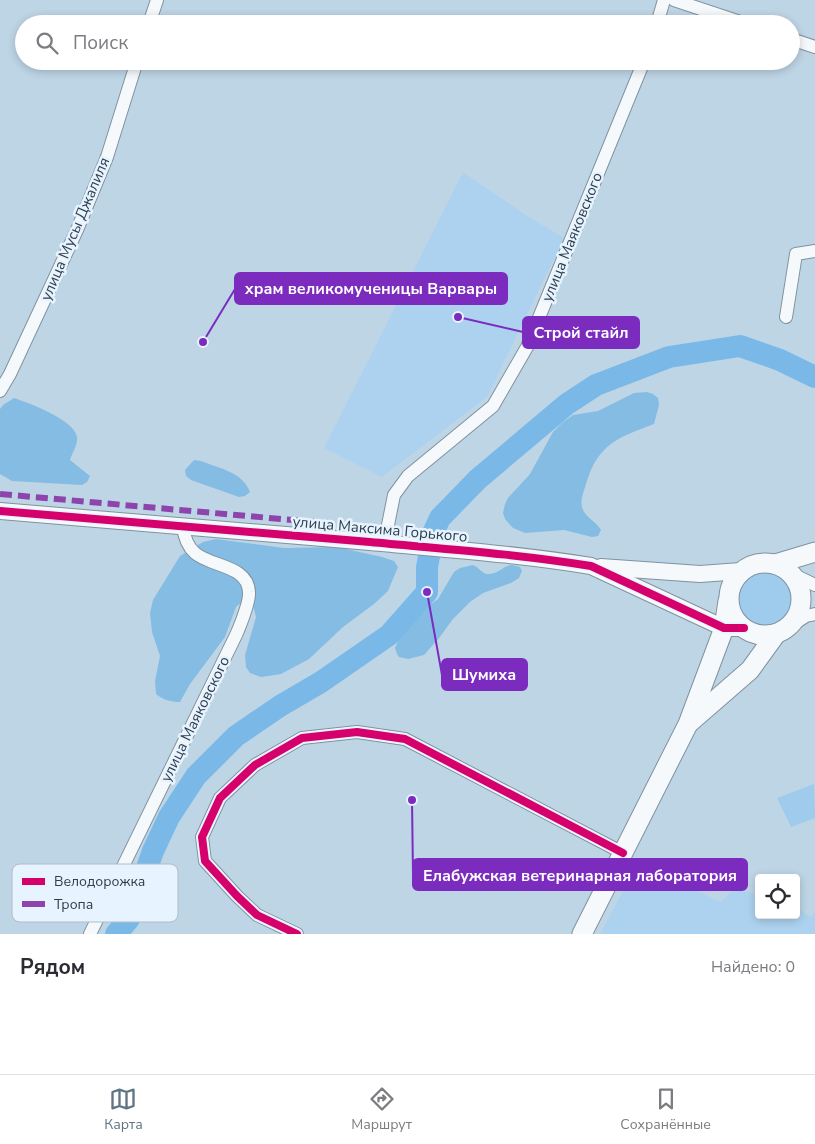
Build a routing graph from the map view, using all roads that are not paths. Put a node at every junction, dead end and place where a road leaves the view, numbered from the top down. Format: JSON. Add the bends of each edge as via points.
{"nodes":[{"id":1,"x":157,"y":0,"type":"edge"},
{"id":2,"x":664,"y":0,"type":"edge"},
{"id":3,"x":674,"y":0,"type":"edge"},
{"id":4,"x":152,"y":15,"type":"edge"},
{"id":5,"x":660,"y":15,"type":"edge"},
{"id":6,"x":719,"y":15,"type":"edge"},
{"id":7,"x":800,"y":42,"type":"edge"},
{"id":8,"x":815,"y":47,"type":"edge"},
{"id":9,"x":134,"y":70,"type":"edge"},
{"id":10,"x":640,"y":70,"type":"edge"},
{"id":11,"x":815,"y":251,"type":"edge"},
{"id":12,"x":786,"y":317,"type":"dead end"},
{"id":13,"x":0,"y":391,"type":"edge"},
{"id":14,"x":0,"y":511,"type":"edge"},
{"id":15,"x":183,"y":526,"type":"junction"},
{"id":16,"x":382,"y":543,"type":"junction"},
{"id":17,"x":815,"y":552,"type":"edge"},
{"id":18,"x":591,"y":566,"type":"junction"},
{"id":19,"x":783,"y":568,"type":"junction"},
{"id":20,"x":741,"y":571,"type":"junction"},
{"id":21,"x":815,"y":586,"type":"edge"},
{"id":22,"x":728,"y":601,"type":"junction"},
{"id":23,"x":815,"y":602,"type":"edge"},
{"id":24,"x":795,"y":622,"type":"edge"},
{"id":25,"x":724,"y":628,"type":"junction"},
{"id":26,"x":744,"y":628,"type":"junction"},
{"id":27,"x":688,"y":724,"type":"junction"},
{"id":28,"x":623,"y":853,"type":"junction"},
{"id":29,"x":124,"y":864,"type":"edge"},
{"id":30,"x":96,"y":922,"type":"edge"},
{"id":31,"x":90,"y":934,"type":"edge"},
{"id":32,"x":297,"y":934,"type":"edge"},
{"id":33,"x":582,"y":934,"type":"edge"}],
"edges":[{"from":1,"to":4,"type":"street"},
{"from":2,"to":5,"type":"street"},
{"from":3,"to":6,"type":"street"},
{"from":7,"to":8,"type":"street"},
{"from":9,"to":13,"type":"street","name":"улица Мусы Джалиля","via":[[106,157],[77,230]]},
{"from":10,"to":16,"type":"street","name":"улица Маяковского","via":[[527,347],[493,406],[408,476],[394,495]]},
{"from":11,"to":12,"type":"street","via":[[796,254]]},
{"from":14,"to":15,"type":"street","name":"улица Максима Горького"},
{"from":15,"to":16,"type":"street","name":"улица Максима Горького"},
{"from":15,"to":29,"type":"street","name":"улица Маяковского","via":[[184,535],[195,553],[238,573],[246,580],[250,592],[237,632]]},
{"from":16,"to":18,"type":"street","name":"улица Максима Горького"},
{"from":17,"to":19,"type":"main road"},
{"from":18,"to":20,"type":"street","via":[[700,574]]},
{"from":18,"to":25,"type":"street","name":"улица Максима Горького"},
{"from":19,"to":20,"type":"main road","via":[[763,562]]},
{"from":19,"to":21,"type":"street"},
{"from":19,"to":24,"type":"main road","via":[[797,581],[801,592]]},
{"from":20,"to":22,"type":"main road","via":[[731,585]]},
{"from":22,"to":25,"type":"main road"},
{"from":22,"to":26,"type":"main road","via":[[736,621]]},
{"from":23,"to":24,"type":"main road"},
{"from":24,"to":26,"type":"main road","name":"улица Максима Горького","via":[[765,635],[754,634]]},
{"from":24,"to":27,"type":"main road","via":[[750,670]]},
{"from":25,"to":26,"type":"street","name":"улица Максима Горького"},
{"from":25,"to":27,"type":"main road"},
{"from":27,"to":28,"type":"main road"},
{"from":28,"to":32,"type":"street","via":[[405,739],[357,732],[302,738],[255,765],[220,798],[202,838],[205,861],[237,896],[257,914]]},
{"from":28,"to":33,"type":"main road"},
{"from":30,"to":31,"type":"street","name":"улица Маяковского"}]}
